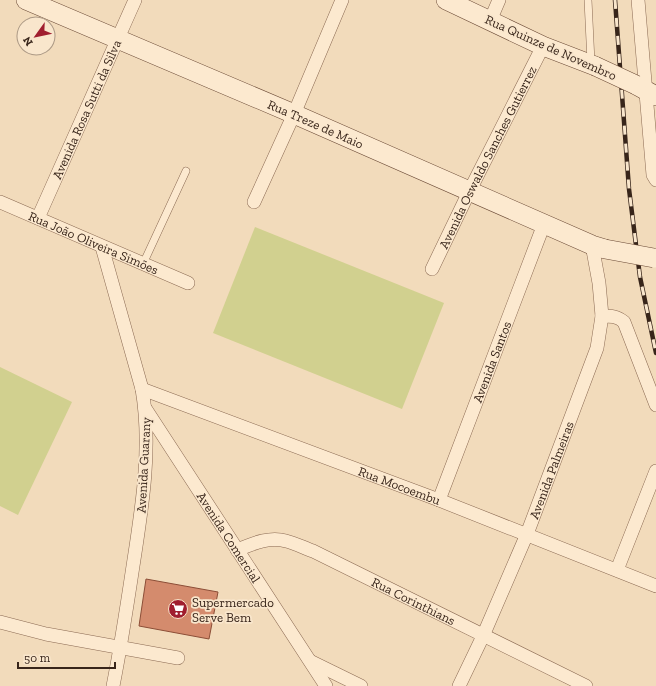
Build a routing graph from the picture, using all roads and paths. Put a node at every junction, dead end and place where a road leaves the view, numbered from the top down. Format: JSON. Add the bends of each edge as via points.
{"nodes":[{"id":1,"x":26,"y":0,"type":"edge"},
{"id":2,"x":135,"y":0,"type":"edge"},
{"id":3,"x":342,"y":0,"type":"edge"},
{"id":4,"x":446,"y":0,"type":"edge"},
{"id":5,"x":499,"y":0,"type":"edge"},
{"id":6,"x":588,"y":0,"type":"edge"},
{"id":7,"x":638,"y":0,"type":"edge"},
{"id":8,"x":490,"y":20,"type":"junction"},
{"id":9,"x":118,"y":39,"type":"junction"},
{"id":10,"x":543,"y":46,"type":"junction"},
{"id":11,"x":593,"y":65,"type":"junction"},
{"id":12,"x":646,"y":90,"type":"edge"},
{"id":13,"x":294,"y":114,"type":"junction"},
{"id":14,"x":186,"y":170,"type":"dead end"},
{"id":15,"x":656,"y":180,"type":"edge"},
{"id":16,"x":468,"y":192,"type":"junction"},
{"id":17,"x":0,"y":202,"type":"edge"},
{"id":18,"x":254,"y":202,"type":"dead end"},
{"id":19,"x":38,"y":218,"type":"junction"},
{"id":20,"x":544,"y":224,"type":"junction"},
{"id":21,"x":102,"y":247,"type":"junction"},
{"id":22,"x":598,"y":247,"type":"junction"},
{"id":23,"x":655,"y":258,"type":"edge"},
{"id":24,"x":143,"y":264,"type":"junction"},
{"id":25,"x":432,"y":269,"type":"dead end"},
{"id":26,"x":188,"y":282,"type":"dead end"},
{"id":27,"x":602,"y":316,"type":"junction"},
{"id":28,"x":142,"y":388,"type":"junction"},
{"id":29,"x":656,"y":405,"type":"edge"},
{"id":30,"x":145,"y":408,"type":"junction"},
{"id":31,"x":656,"y":471,"type":"edge"},
{"id":32,"x":439,"y":500,"type":"junction"},
{"id":33,"x":527,"y":534,"type":"junction"},
{"id":34,"x":237,"y":550,"type":"junction"},
{"id":35,"x":616,"y":570,"type":"junction"},
{"id":36,"x":656,"y":586,"type":"edge"},
{"id":37,"x":0,"y":622,"type":"edge"},
{"id":38,"x":483,"y":636,"type":"junction"},
{"id":39,"x":121,"y":647,"type":"junction"},
{"id":40,"x":178,"y":658,"type":"dead end"},
{"id":41,"x":312,"y":662,"type":"junction"},
{"id":42,"x":113,"y":686,"type":"edge"},
{"id":43,"x":326,"y":686,"type":"edge"},
{"id":44,"x":361,"y":686,"type":"edge"},
{"id":45,"x":458,"y":686,"type":"edge"},
{"id":46,"x":586,"y":686,"type":"edge"}],
"edges":[{"from":1,"to":9,"type":"main road","name":"Rua Treze de Maio"},
{"from":2,"to":9,"type":"street","name":"Avenida Rosa Sutti da Silva"},
{"from":3,"to":13,"type":"street"},
{"from":4,"to":8,"type":"main road","name":"Rua Quinze de Novembro"},
{"from":5,"to":8,"type":"street"},
{"from":6,"to":11,"type":"lane"},
{"from":7,"to":12,"type":"street"},
{"from":8,"to":10,"type":"main road","name":"Rua Quinze de Novembro"},
{"from":9,"to":13,"type":"main road","name":"Rua Treze de Maio"},
{"from":9,"to":19,"type":"street","name":"Avenida Rosa Sutti da Silva"},
{"from":10,"to":11,"type":"main road","name":"Rua Quinze de Novembro"},
{"from":10,"to":16,"type":"street","name":"Avenida Oswaldo Sanches Gutierrez"},
{"from":11,"to":12,"type":"main road","name":"Rua Quinze de Novembro","bridge":true},
{"from":12,"to":15,"type":"street","via":[[653,175]]},
{"from":13,"to":16,"type":"main road","name":"Rua Treze de Maio"},
{"from":13,"to":18,"type":"street"},
{"from":14,"to":24,"type":"lane"},
{"from":16,"to":20,"type":"main road","name":"Rua Treze de Maio"},
{"from":16,"to":25,"type":"street","name":"Avenida Oswaldo Sanches Gutierrez"},
{"from":17,"to":19,"type":"street","name":"Rua João Oliveira Simões"},
{"from":19,"to":21,"type":"street","name":"Rua João Oliveira Simões"},
{"from":20,"to":22,"type":"main road","name":"Rua Treze de Maio"},
{"from":20,"to":32,"type":"street","name":"Avenida Santos"},
{"from":21,"to":24,"type":"street","name":"Rua João Oliveira Simões"},
{"from":21,"to":28,"type":"street","name":"Avenida Guarany"},
{"from":22,"to":23,"type":"main road","name":"Rua Treze de Maio","bridge":true},
{"from":22,"to":27,"type":"street","name":"Avenida Palmeiras"},
{"from":24,"to":26,"type":"street","name":"Rua João Oliveira Simões"},
{"from":27,"to":29,"type":"street","via":[[619,318],[624,322]]},
{"from":27,"to":33,"type":"street","name":"Avenida Palmeiras","via":[[597,348]]},
{"from":28,"to":30,"type":"street","name":"Avenida Guarany"},
{"from":28,"to":32,"type":"street","name":"Rua Mocoembu"},
{"from":30,"to":34,"type":"street","name":"Avenida Comercial"},
{"from":30,"to":39,"type":"street","name":"Avenida Guarany","via":[[143,498]]},
{"from":31,"to":35,"type":"street"},
{"from":32,"to":33,"type":"street","name":"Rua Mocoembu"},
{"from":33,"to":35,"type":"street","name":"Rua Mocoembu"},
{"from":33,"to":38,"type":"street","name":"Avenida Palmeiras"},
{"from":34,"to":38,"type":"street","name":"Rua Corinthians","via":[[274,539],[286,540]]},
{"from":34,"to":41,"type":"street","name":"Avenida Comercial"},
{"from":35,"to":36,"type":"street","name":"Rua Mocoembu"},
{"from":37,"to":39,"type":"street","via":[[46,634]]},
{"from":38,"to":45,"type":"street","name":"Avenida Palmeiras"},
{"from":38,"to":46,"type":"street","name":"Rua Corinthians"},
{"from":39,"to":40,"type":"street"},
{"from":39,"to":42,"type":"street","name":"Avenida Guarany"},
{"from":41,"to":43,"type":"street","name":"Avenida Comercial"},
{"from":41,"to":44,"type":"street"}]}
